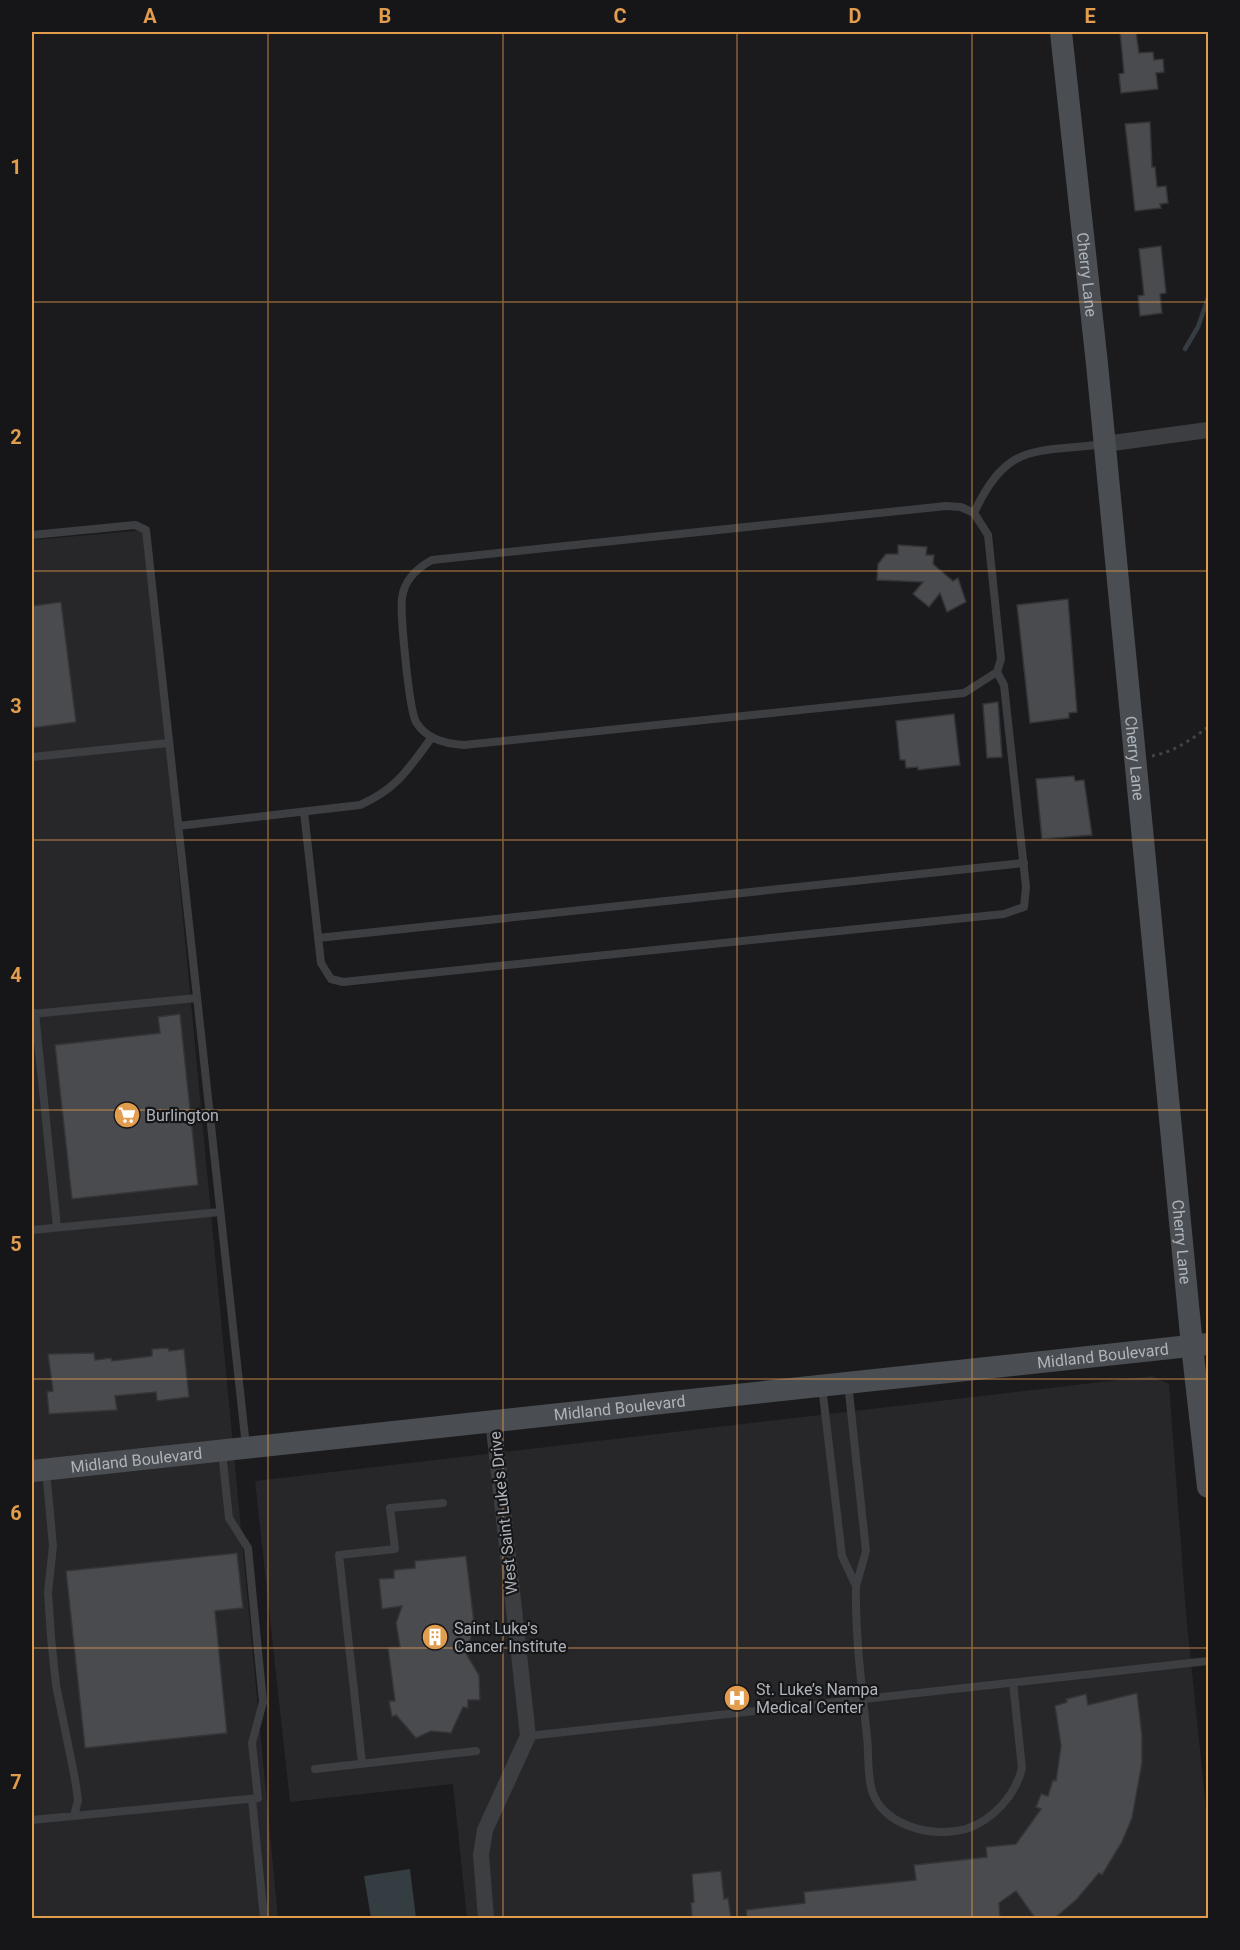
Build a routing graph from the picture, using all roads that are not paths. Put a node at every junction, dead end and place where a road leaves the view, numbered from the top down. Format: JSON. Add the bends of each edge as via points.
{"nodes":[{"id":1,"x":1061,"y":32,"type":"edge"},
{"id":2,"x":1209,"y":430,"type":"edge"},
{"id":3,"x":1105,"y":444,"type":"junction"},
{"id":4,"x":974,"y":513,"type":"junction"},
{"id":5,"x":32,"y":535,"type":"edge"},
{"id":6,"x":997,"y":672,"type":"junction"},
{"id":7,"x":432,"y":737,"type":"junction"},
{"id":8,"x":169,"y":743,"type":"junction"},
{"id":9,"x":32,"y":757,"type":"edge"},
{"id":10,"x":304,"y":812,"type":"junction"},
{"id":11,"x":178,"y":826,"type":"junction"},
{"id":12,"x":1024,"y":863,"type":"junction"},
{"id":13,"x":318,"y":938,"type":"junction"},
{"id":14,"x":197,"y":998,"type":"junction"},
{"id":15,"x":34,"y":1013,"type":"edge"},
{"id":16,"x":220,"y":1212,"type":"junction"},
{"id":17,"x":57,"y":1227,"type":"junction"},
{"id":18,"x":32,"y":1230,"type":"edge"},
{"id":19,"x":1200,"y":1345,"type":"edge"},
{"id":20,"x":848,"y":1382,"type":"junction"},
{"id":21,"x":822,"y":1385,"type":"junction"},
{"id":22,"x":493,"y":1420,"type":"junction"},
{"id":23,"x":246,"y":1447,"type":"junction"},
{"id":24,"x":221,"y":1450,"type":"junction"},
{"id":25,"x":39,"y":1470,"type":"edge"},
{"id":26,"x":1209,"y":1487,"type":"edge"},
{"id":27,"x":443,"y":1503,"type":"dead end"},
{"id":28,"x":856,"y":1586,"type":"junction"},
{"id":29,"x":1209,"y":1661,"type":"edge"},
{"id":30,"x":1013,"y":1683,"type":"junction"},
{"id":31,"x":863,"y":1700,"type":"junction"},
{"id":32,"x":528,"y":1736,"type":"junction"},
{"id":33,"x":476,"y":1750,"type":"dead end"},
{"id":34,"x":362,"y":1762,"type":"junction"},
{"id":35,"x":315,"y":1769,"type":"dead end"},
{"id":36,"x":252,"y":1799,"type":"junction"},
{"id":37,"x":74,"y":1816,"type":"junction"},
{"id":38,"x":32,"y":1820,"type":"edge"},
{"id":39,"x":264,"y":1918,"type":"edge"},
{"id":40,"x":486,"y":1918,"type":"edge"}],
"edges":[{"from":1,"to":3,"type":"main road","name":"Cherry Lane"},
{"from":2,"to":3,"type":"street"},
{"from":3,"to":4,"type":"lane","via":[[1015,457],[992,479]]},
{"from":3,"to":19,"type":"main road","name":"Cherry Lane"},
{"from":4,"to":6,"type":"lane","via":[[988,535],[1001,659]]},
{"from":4,"to":7,"type":"lane","via":[[946,506],[432,560],[419,567],[402,598],[413,713],[417,723]]},
{"from":5,"to":8,"type":"lane","via":[[135,525],[146,530]]},
{"from":6,"to":7,"type":"lane","via":[[964,693],[951,696],[464,745]]},
{"from":6,"to":12,"type":"lane","via":[[1004,685]]},
{"from":7,"to":10,"type":"lane","via":[[402,779],[381,796],[360,805]]},
{"from":8,"to":9,"type":"lane"},
{"from":8,"to":11,"type":"lane"},
{"from":10,"to":11,"type":"lane"},
{"from":10,"to":13,"type":"lane"},
{"from":11,"to":14,"type":"lane"},
{"from":12,"to":13,"type":"lane"},
{"from":12,"to":13,"type":"lane","via":[[1024,907],[1004,914],[343,982],[331,979],[321,963]]},
{"from":14,"to":15,"type":"lane"},
{"from":14,"to":16,"type":"lane"},
{"from":15,"to":17,"type":"lane"},
{"from":16,"to":17,"type":"lane"},
{"from":16,"to":23,"type":"lane"},
{"from":17,"to":18,"type":"lane"},
{"from":19,"to":20,"type":"main road","name":"Midland Boulevard"},
{"from":19,"to":26,"type":"main road","name":"Cherry Lane"},
{"from":20,"to":21,"type":"main road","name":"Midland Boulevard"},
{"from":20,"to":28,"type":"lane","via":[[866,1551]]},
{"from":21,"to":22,"type":"main road","name":"Midland Boulevard"},
{"from":21,"to":28,"type":"lane","via":[[843,1556]]},
{"from":22,"to":23,"type":"main road","name":"Midland Boulevard"},
{"from":22,"to":32,"type":"street","name":"West Saint Luke's Drive"},
{"from":23,"to":24,"type":"main road","name":"Midland Boulevard"},
{"from":24,"to":25,"type":"main road","name":"Midland Boulevard"},
{"from":24,"to":36,"type":"lane","via":[[230,1518],[248,1548],[263,1702],[252,1743],[258,1798]]},
{"from":25,"to":37,"type":"lane","via":[[53,1546],[48,1592],[51,1637],[78,1800]]},
{"from":27,"to":34,"type":"lane","via":[[390,1508],[395,1549],[339,1555]]},
{"from":28,"to":31,"type":"lane","via":[[855,1619]]},
{"from":29,"to":30,"type":"lane"},
{"from":30,"to":31,"type":"lane"},
{"from":30,"to":31,"type":"lane","via":[[1022,1768],[1019,1781],[993,1815],[977,1825],[951,1832],[935,1833],[912,1827],[891,1816],[873,1792]]},
{"from":31,"to":32,"type":"lane"},
{"from":32,"to":40,"type":"street","via":[[485,1830],[481,1855]]},
{"from":33,"to":34,"type":"lane"},
{"from":34,"to":35,"type":"lane"},
{"from":36,"to":37,"type":"lane"},
{"from":36,"to":39,"type":"lane"},
{"from":37,"to":38,"type":"lane"}]}
